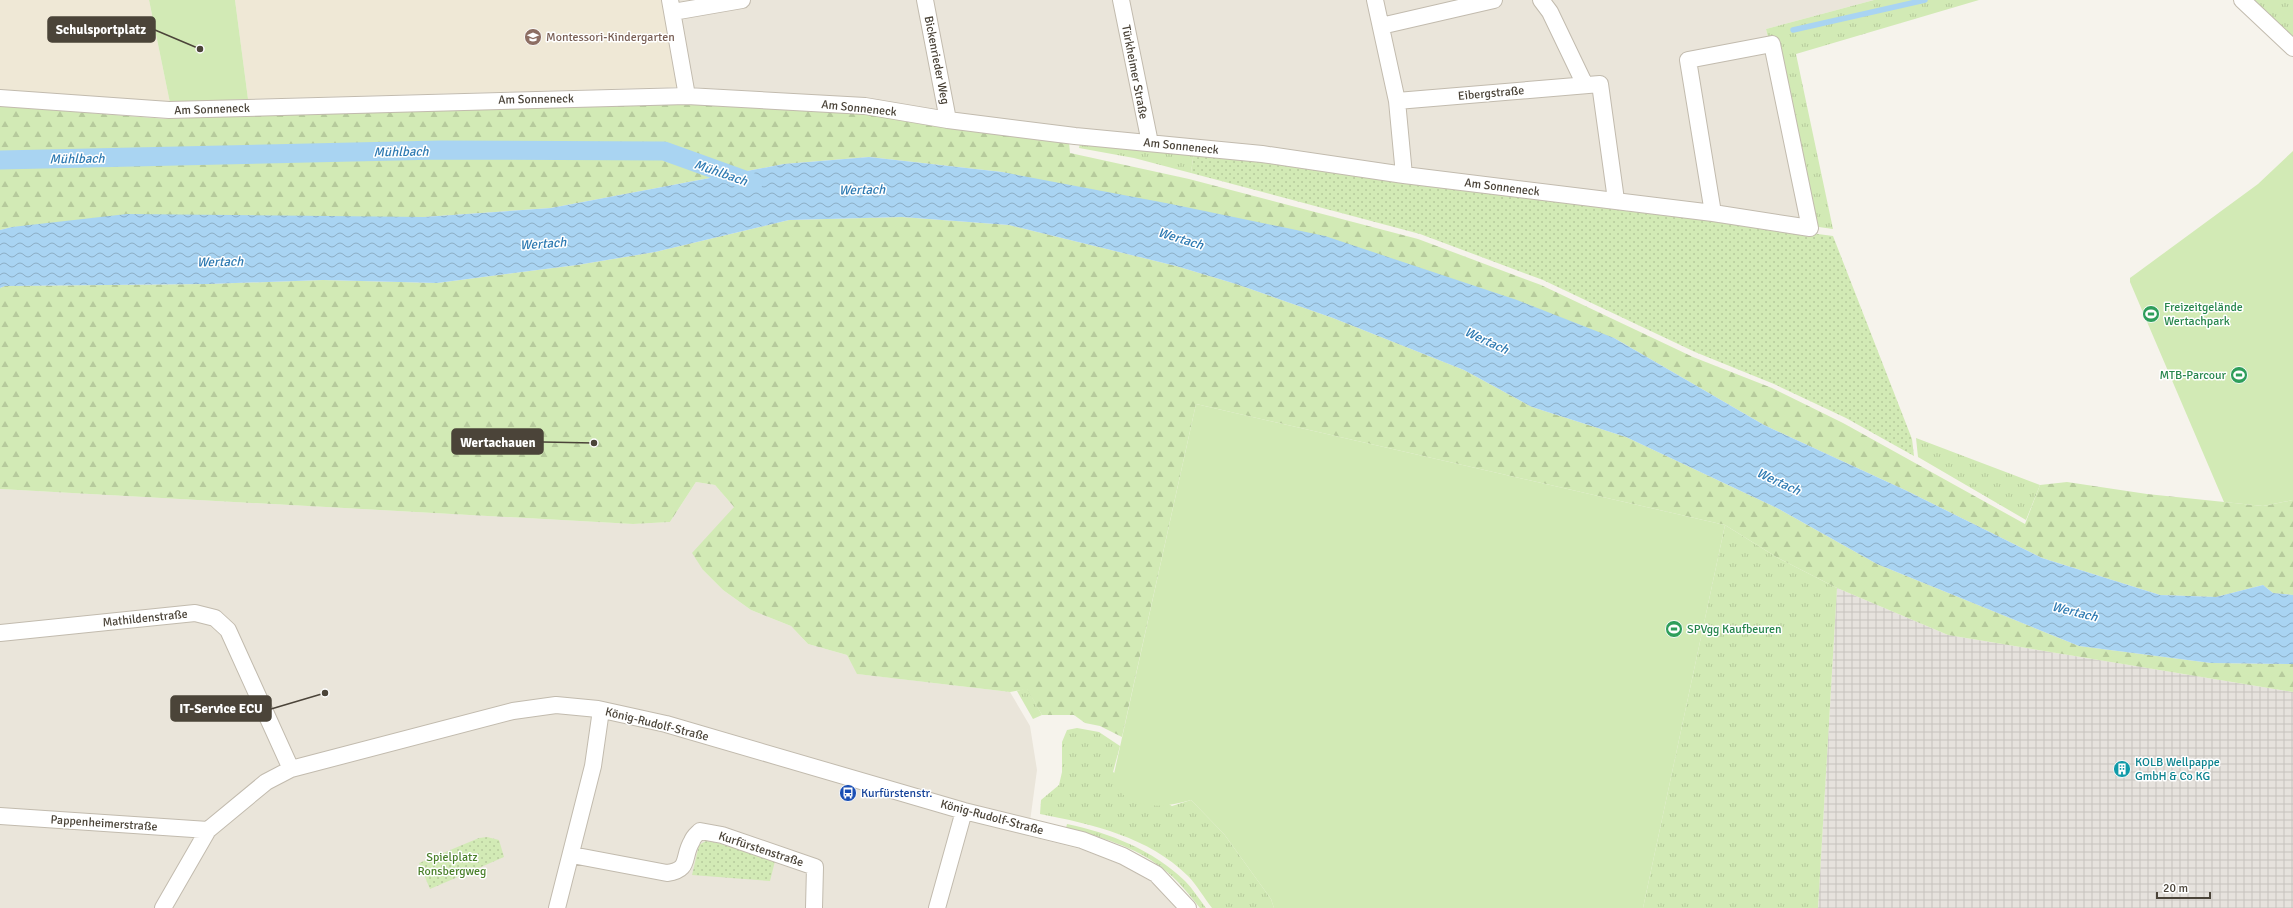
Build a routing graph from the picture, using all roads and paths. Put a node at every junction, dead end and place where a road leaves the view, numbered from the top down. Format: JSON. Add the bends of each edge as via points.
{"nodes":[{"id":1,"x":742,"y":0,"type":"edge"},
{"id":2,"x":925,"y":0,"type":"edge"},
{"id":3,"x":1121,"y":0,"type":"edge"},
{"id":4,"x":1375,"y":0,"type":"edge"},
{"id":5,"x":1494,"y":0,"type":"edge"},
{"id":6,"x":1541,"y":0,"type":"edge"},
{"id":7,"x":2242,"y":0,"type":"edge"},
{"id":8,"x":671,"y":6,"type":"edge"},
{"id":9,"x":1381,"y":26,"type":"junction"},
{"id":10,"x":2293,"y":48,"type":"edge"},
{"id":11,"x":1585,"y":85,"type":"junction"},
{"id":12,"x":688,"y":96,"type":"junction"},
{"id":13,"x":0,"y":98,"type":"edge"},
{"id":14,"x":1397,"y":101,"type":"junction"},
{"id":15,"x":948,"y":120,"type":"junction"},
{"id":16,"x":1150,"y":143,"type":"junction"},
{"id":17,"x":1404,"y":175,"type":"junction"},
{"id":18,"x":1616,"y":200,"type":"junction"},
{"id":19,"x":1713,"y":213,"type":"junction"},
{"id":20,"x":0,"y":633,"type":"edge"},
{"id":21,"x":601,"y":710,"type":"junction"},
{"id":22,"x":291,"y":769,"type":"junction"},
{"id":23,"x":964,"y":811,"type":"junction"},
{"id":24,"x":0,"y":816,"type":"edge"},
{"id":25,"x":208,"y":830,"type":"junction"},
{"id":26,"x":572,"y":854,"type":"junction"},
{"id":27,"x":162,"y":908,"type":"edge"},
{"id":28,"x":558,"y":908,"type":"edge"},
{"id":29,"x":814,"y":908,"type":"edge"},
{"id":30,"x":937,"y":908,"type":"edge"},
{"id":31,"x":1188,"y":908,"type":"edge"}],
"edges":[{"from":1,"to":8,"type":"street"},
{"from":2,"to":15,"type":"street","name":"Bickenrieder Weg"},
{"from":3,"to":16,"type":"street","name":"Türkheimer Straße"},
{"from":4,"to":9,"type":"street"},
{"from":5,"to":9,"type":"street"},
{"from":6,"to":11,"type":"street","via":[[1550,12]]},
{"from":7,"to":10,"type":"street"},
{"from":8,"to":12,"type":"street"},
{"from":9,"to":14,"type":"street"},
{"from":11,"to":14,"type":"street","name":"Eibergstraße"},
{"from":11,"to":18,"type":"street","name":"Eibergstraße","via":[[1600,84]]},
{"from":12,"to":13,"type":"street","name":"Am Sonneneck","via":[[169,110]]},
{"from":12,"to":15,"type":"street","name":"Am Sonneneck","via":[[865,106]]},
{"from":14,"to":17,"type":"street"},
{"from":15,"to":16,"type":"street","name":"Am Sonneneck"},
{"from":16,"to":17,"type":"street","name":"Am Sonneneck","via":[[1262,154]]},
{"from":17,"to":18,"type":"street","name":"Am Sonneneck"},
{"from":18,"to":19,"type":"street","name":"Am Sonneneck"},
{"from":19,"to":19,"type":"street","name":"Am Sonneneck","via":[[1810,228],[1772,44],[1688,60]]},
{"from":20,"to":22,"type":"street","name":"Mathildenstraße","via":[[195,613],[215,618],[228,630]]},
{"from":21,"to":22,"type":"street","name":"König-Rudolf-Straße","via":[[556,705],[513,711]]},
{"from":21,"to":23,"type":"street","name":"König-Rudolf-Straße","via":[[666,724]]},
{"from":21,"to":26,"type":"street","via":[[593,766]]},
{"from":22,"to":25,"type":"street","name":"König-Rudolf-Straße","via":[[266,782]]},
{"from":23,"to":30,"type":"street"},
{"from":23,"to":31,"type":"street","name":"König-Rudolf-Straße","via":[[1082,840],[1123,856],[1156,874]]},
{"from":24,"to":25,"type":"street","name":"Pappenheimerstraße"},
{"from":25,"to":27,"type":"street","name":"König-Rudolf-Straße"},
{"from":26,"to":28,"type":"street"},
{"from":26,"to":29,"type":"street","name":"Kurfürstenstraße","via":[[667,873],[678,872],[684,867],[691,841],[700,831],[722,835],[815,867]]}]}
